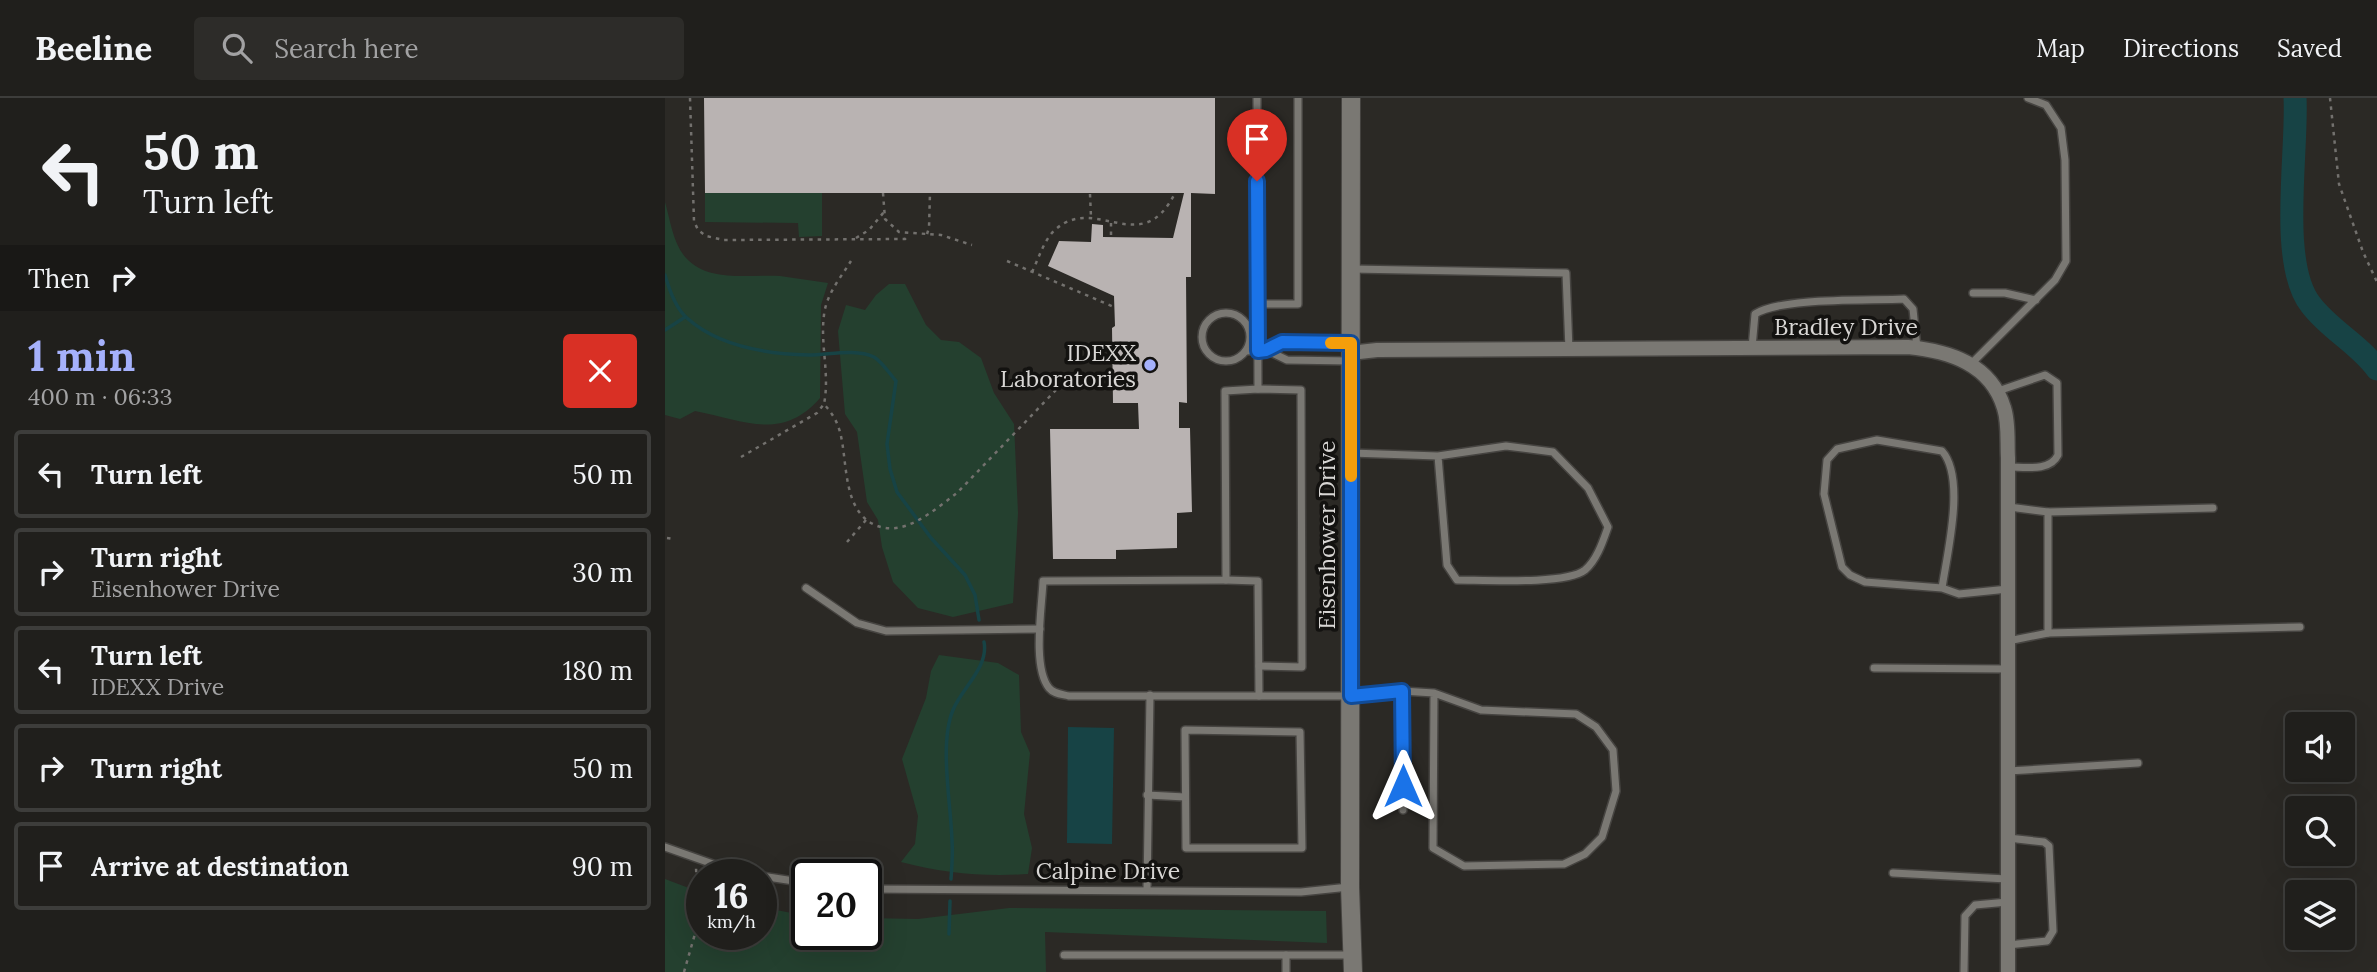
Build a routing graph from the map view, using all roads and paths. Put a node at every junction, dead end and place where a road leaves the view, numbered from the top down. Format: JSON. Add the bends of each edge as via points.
{"nodes":[{"id":1,"x":690,"y":98,"type":"edge"},
{"id":2,"x":1257,"y":98,"type":"edge"},
{"id":3,"x":1298,"y":98,"type":"edge"},
{"id":4,"x":1351,"y":98,"type":"edge"},
{"id":5,"x":2028,"y":98,"type":"edge"},
{"id":6,"x":2330,"y":98,"type":"edge"},
{"id":7,"x":883,"y":193,"type":"dead end"},
{"id":8,"x":930,"y":193,"type":"dead end"},
{"id":9,"x":1090,"y":194,"type":"dead end"},
{"id":10,"x":1175,"y":194,"type":"dead end"},
{"id":11,"x":884,"y":212,"type":"junction"},
{"id":12,"x":1091,"y":217,"type":"junction"},
{"id":13,"x":1111,"y":222,"type":"junction"},
{"id":14,"x":927,"y":234,"type":"junction"},
{"id":15,"x":909,"y":235,"type":"junction"},
{"id":16,"x":1111,"y":237,"type":"dead end"},
{"id":17,"x":854,"y":239,"type":"junction"},
{"id":18,"x":972,"y":245,"type":"dead end"},
{"id":19,"x":851,"y":261,"type":"dead end"},
{"id":20,"x":1007,"y":261,"type":"dead end"},
{"id":21,"x":1351,"y":269,"type":"junction"},
{"id":22,"x":1032,"y":272,"type":"junction"},
{"id":23,"x":2377,"y":282,"type":"edge"},
{"id":24,"x":1973,"y":293,"type":"dead end"},
{"id":25,"x":2036,"y":300,"type":"junction"},
{"id":26,"x":1257,"y":304,"type":"junction"},
{"id":27,"x":1114,"y":307,"type":"dead end"},
{"id":28,"x":1917,"y":348,"type":"junction"},
{"id":29,"x":1752,"y":349,"type":"junction"},
{"id":30,"x":1569,"y":350,"type":"junction"},
{"id":31,"x":1246,"y":351,"type":"junction"},
{"id":32,"x":1262,"y":351,"type":"junction"},
{"id":33,"x":1350,"y":352,"type":"junction"},
{"id":34,"x":1971,"y":364,"type":"junction"},
{"id":35,"x":1258,"y":389,"type":"junction"},
{"id":36,"x":1056,"y":390,"type":"dead end"},
{"id":37,"x":1998,"y":391,"type":"junction"},
{"id":38,"x":824,"y":404,"type":"junction"},
{"id":39,"x":1351,"y":453,"type":"junction"},
{"id":40,"x":1439,"y":456,"type":"junction"},
{"id":41,"x":741,"y":457,"type":"dead end"},
{"id":42,"x":2008,"y":467,"type":"junction"},
{"id":43,"x":2008,"y":507,"type":"junction"},
{"id":44,"x":2213,"y":508,"type":"dead end"},
{"id":45,"x":2048,"y":512,"type":"junction"},
{"id":46,"x":866,"y":520,"type":"junction"},
{"id":47,"x":667,"y":538,"type":"dead end"},
{"id":48,"x":674,"y":539,"type":"dead end"},
{"id":49,"x":848,"y":542,"type":"dead end"},
{"id":50,"x":1226,"y":580,"type":"junction"},
{"id":51,"x":806,"y":588,"type":"dead end"},
{"id":52,"x":1942,"y":588,"type":"junction"},
{"id":53,"x":2009,"y":589,"type":"junction"},
{"id":54,"x":2300,"y":627,"type":"dead end"},
{"id":55,"x":1040,"y":629,"type":"junction"},
{"id":56,"x":2048,"y":633,"type":"junction"},
{"id":57,"x":2008,"y":641,"type":"junction"},
{"id":58,"x":1258,"y":666,"type":"junction"},
{"id":59,"x":1874,"y":668,"type":"dead end"},
{"id":60,"x":2008,"y":669,"type":"junction"},
{"id":61,"x":1402,"y":691,"type":"junction"},
{"id":62,"x":1434,"y":693,"type":"junction"},
{"id":63,"x":1150,"y":695,"type":"junction"},
{"id":64,"x":1259,"y":696,"type":"junction"},
{"id":65,"x":1351,"y":696,"type":"junction"},
{"id":66,"x":2139,"y":763,"type":"dead end"},
{"id":67,"x":2007,"y":771,"type":"junction"},
{"id":68,"x":1147,"y":795,"type":"junction"},
{"id":69,"x":1185,"y":797,"type":"junction"},
{"id":70,"x":1403,"y":810,"type":"dead end"},
{"id":71,"x":2007,"y":838,"type":"junction"},
{"id":72,"x":665,"y":847,"type":"edge"},
{"id":73,"x":696,"y":858,"type":"junction"},
{"id":74,"x":700,"y":859,"type":"edge"},
{"id":75,"x":1892,"y":873,"type":"dead end"},
{"id":76,"x":2007,"y":879,"type":"junction"},
{"id":77,"x":1350,"y":887,"type":"junction"},
{"id":78,"x":882,"y":889,"type":"edge"},
{"id":79,"x":1147,"y":889,"type":"junction"},
{"id":80,"x":2008,"y":902,"type":"junction"},
{"id":81,"x":2008,"y":945,"type":"junction"},
{"id":82,"x":1064,"y":955,"type":"dead end"},
{"id":83,"x":1286,"y":955,"type":"junction"},
{"id":84,"x":1353,"y":963,"type":"edge"},
{"id":85,"x":684,"y":972,"type":"edge"},
{"id":86,"x":1286,"y":972,"type":"edge"},
{"id":87,"x":1964,"y":972,"type":"edge"},
{"id":88,"x":2008,"y":972,"type":"edge"}],
"edges":[{"from":1,"to":17,"type":"path","via":[[698,230],[724,240]]},
{"from":2,"to":26,"type":"lane"},
{"from":3,"to":26,"type":"lane","via":[[1298,304]]},
{"from":4,"to":21,"type":"street","name":"Eisenhower Drive"},
{"from":5,"to":25,"type":"lane","via":[[2046,105],[2061,128],[2065,160],[2066,261]]},
{"from":6,"to":23,"type":"path","via":[[2339,184]]},
{"from":7,"to":11,"type":"path"},
{"from":8,"to":14,"type":"path"},
{"from":9,"to":12,"type":"path"},
{"from":10,"to":13,"type":"path","via":[[1165,211],[1149,220],[1129,226]]},
{"from":11,"to":15,"type":"path","via":[[893,228]]},
{"from":11,"to":17,"type":"path"},
{"from":12,"to":13,"type":"path"},
{"from":12,"to":22,"type":"path","via":[[1069,220],[1057,228]]},
{"from":13,"to":16,"type":"path"},
{"from":14,"to":15,"type":"path"},
{"from":14,"to":18,"type":"path"},
{"from":15,"to":17,"type":"path","via":[[905,239]]},
{"from":19,"to":38,"type":"path","via":[[824,313]]},
{"from":20,"to":22,"type":"path"},
{"from":21,"to":30,"type":"lane","via":[[1566,273]]},
{"from":21,"to":33,"type":"street","name":"Eisenhower Drive"},
{"from":22,"to":27,"type":"path"},
{"from":24,"to":25,"type":"lane","via":[[2005,293]]},
{"from":25,"to":34,"type":"lane"},
{"from":26,"to":32,"type":"lane"},
{"from":28,"to":29,"type":"street","name":"Bradley Drive"},
{"from":28,"to":29,"type":"lane","via":[[1913,309],[1904,299],[1786,304],[1762,310],[1755,314]]},
{"from":28,"to":34,"type":"street","name":"Bradley Drive"},
{"from":29,"to":30,"type":"street","name":"Bradley Drive"},
{"from":30,"to":33,"type":"street","name":"Bradley Drive"},
{"from":31,"to":31,"type":"lane","via":[[1251,337],[1237,316],[1220,314],[1206,322],[1201,338],[1212,358],[1234,360]]},
{"from":31,"to":32,"type":"lane"},
{"from":32,"to":33,"type":"lane","via":[[1287,360]]},
{"from":32,"to":33,"type":"lane","via":[[1282,342]]},
{"from":32,"to":35,"type":"lane"},
{"from":33,"to":39,"type":"street","name":"Eisenhower Drive"},
{"from":34,"to":37,"type":"street","name":"Bradley Drive"},
{"from":35,"to":50,"type":"lane","via":[[1225,391]]},
{"from":35,"to":58,"type":"lane","via":[[1301,390],[1302,667]]},
{"from":36,"to":46,"type":"path","via":[[957,493],[904,527],[891,530]]},
{"from":37,"to":42,"type":"street","via":[[2005,411]]},
{"from":37,"to":42,"type":"lane","via":[[2045,375],[2057,383],[2056,460],[2049,466]]},
{"from":38,"to":41,"type":"path","via":[[817,414]]},
{"from":38,"to":46,"type":"path","via":[[840,431],[852,501]]},
{"from":39,"to":40,"type":"lane"},
{"from":39,"to":65,"type":"street","name":"Eisenhower Drive"},
{"from":40,"to":40,"type":"lane","via":[[1447,565],[1457,580],[1555,579],[1584,571],[1599,550],[1608,527],[1588,488],[1553,452],[1506,446]]},
{"from":42,"to":43,"type":"street"},
{"from":43,"to":45,"type":"lane"},
{"from":43,"to":53,"type":"street"},
{"from":44,"to":45,"type":"lane"},
{"from":45,"to":56,"type":"lane"},
{"from":46,"to":49,"type":"path"},
{"from":47,"to":48,"type":"path"},
{"from":50,"to":55,"type":"lane","via":[[1043,581]]},
{"from":50,"to":58,"type":"lane","via":[[1258,580]]},
{"from":51,"to":55,"type":"lane","via":[[857,623],[886,631]]},
{"from":52,"to":52,"type":"lane","via":[[1865,582],[1842,567],[1824,494],[1827,460],[1837,449],[1877,440],[1942,451],[1949,458],[1954,493]]},
{"from":52,"to":53,"type":"lane","via":[[1959,594]]},
{"from":53,"to":57,"type":"street"},
{"from":54,"to":56,"type":"lane"},
{"from":55,"to":63,"type":"lane","via":[[1041,670],[1055,693]]},
{"from":56,"to":57,"type":"lane"},
{"from":57,"to":60,"type":"street"},
{"from":58,"to":64,"type":"lane"},
{"from":59,"to":60,"type":"lane"},
{"from":60,"to":67,"type":"street"},
{"from":61,"to":62,"type":"lane"},
{"from":61,"to":65,"type":"lane"},
{"from":61,"to":70,"type":"lane"},
{"from":62,"to":62,"type":"lane","via":[[1433,848],[1464,866],[1564,864],[1585,854],[1602,837],[1616,790],[1613,750],[1597,727],[1576,714],[1481,710]]},
{"from":63,"to":64,"type":"lane"},
{"from":63,"to":68,"type":"lane"},
{"from":64,"to":65,"type":"lane"},
{"from":65,"to":77,"type":"street","name":"Eisenhower Drive"},
{"from":66,"to":67,"type":"lane"},
{"from":67,"to":71,"type":"street"},
{"from":68,"to":69,"type":"lane"},
{"from":68,"to":79,"type":"lane"},
{"from":69,"to":69,"type":"lane","via":[[1186,848],[1302,848],[1300,732],[1185,730]]},
{"from":71,"to":76,"type":"street"},
{"from":71,"to":81,"type":"lane","via":[[2049,846],[2053,931],[2047,941]]},
{"from":72,"to":73,"type":"lane"},
{"from":73,"to":74,"type":"lane"},
{"from":73,"to":85,"type":"path","via":[[699,920]]},
{"from":75,"to":76,"type":"lane"},
{"from":76,"to":80,"type":"street"},
{"from":77,"to":79,"type":"lane","name":"Calpine Drive","via":[[1301,892]]},
{"from":77,"to":84,"type":"street","name":"Eisenhower Drive"},
{"from":78,"to":79,"type":"lane","name":"Calpine Drive"},
{"from":80,"to":81,"type":"street"},
{"from":80,"to":87,"type":"lane","via":[[1975,905],[1965,916]]},
{"from":81,"to":88,"type":"street"},
{"from":82,"to":83,"type":"lane"},
{"from":83,"to":84,"type":"lane"},
{"from":83,"to":86,"type":"lane"}]}
